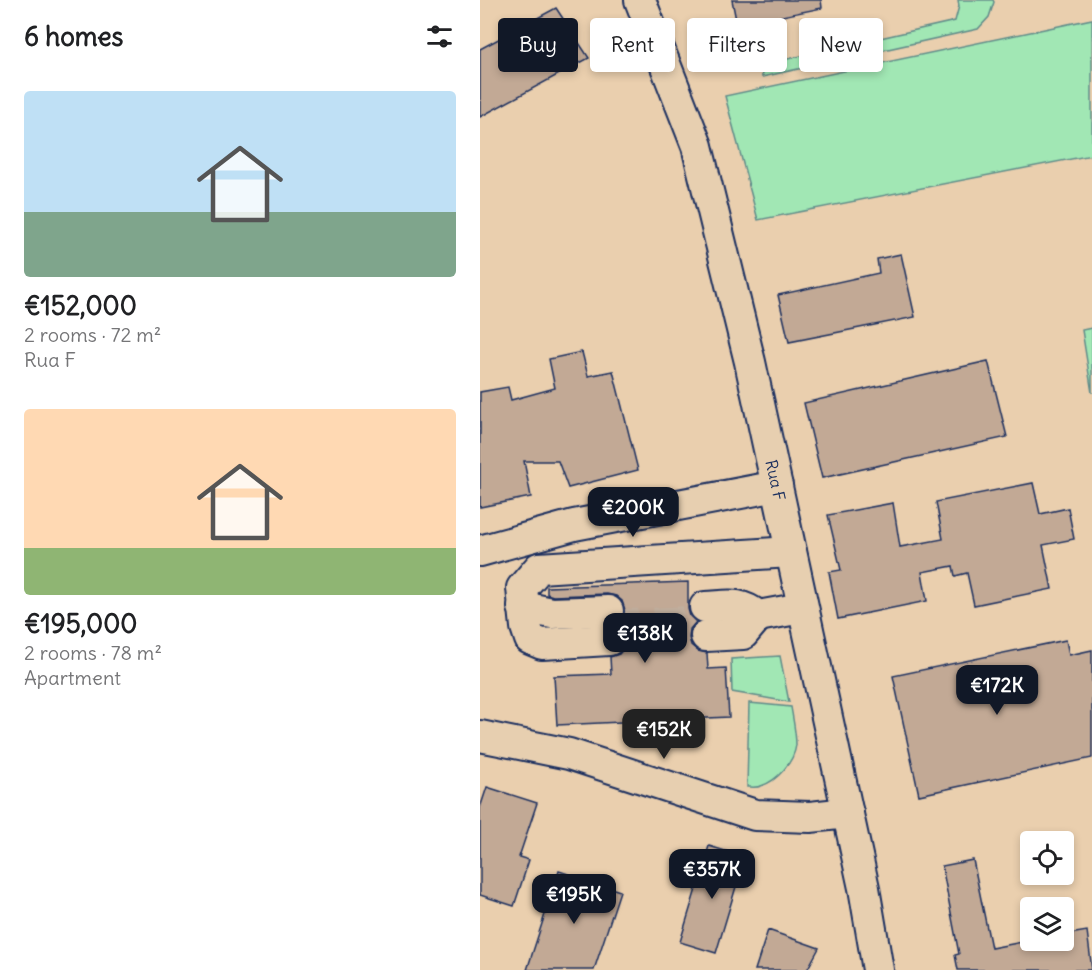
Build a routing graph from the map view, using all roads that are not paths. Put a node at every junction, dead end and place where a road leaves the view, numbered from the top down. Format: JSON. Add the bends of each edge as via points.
{"nodes":[{"id":1,"x":640,"y":0,"type":"edge"},
{"id":2,"x":777,"y":486,"type":"junction"},
{"id":3,"x":480,"y":551,"type":"edge"},
{"id":4,"x":791,"y":552,"type":"junction"},
{"id":5,"x":802,"y":608,"type":"junction"},
{"id":6,"x":706,"y":621,"type":"tunnel mouth"},
{"id":7,"x":609,"y":625,"type":"tunnel mouth"},
{"id":8,"x":480,"y":736,"type":"edge"},
{"id":9,"x":848,"y":813,"type":"junction"},
{"id":10,"x":878,"y":970,"type":"edge"}],
"edges":[{"from":1,"to":2,"type":"street","name":"Rua F","via":[[697,146]]},
{"from":2,"to":3,"type":"street","via":[[574,525]]},
{"from":2,"to":4,"type":"street","name":"Rua F"},
{"from":4,"to":5,"type":"street","name":"Rua F"},
{"from":4,"to":7,"type":"street","via":[[539,568],[522,588],[530,639],[542,644]]},
{"from":5,"to":6,"type":"street"},
{"from":5,"to":9,"type":"street","name":"Rua F"},
{"from":8,"to":9,"type":"street","via":[[569,754],[755,815],[810,817]]},
{"from":9,"to":10,"type":"street","name":"Rua F"}]}
